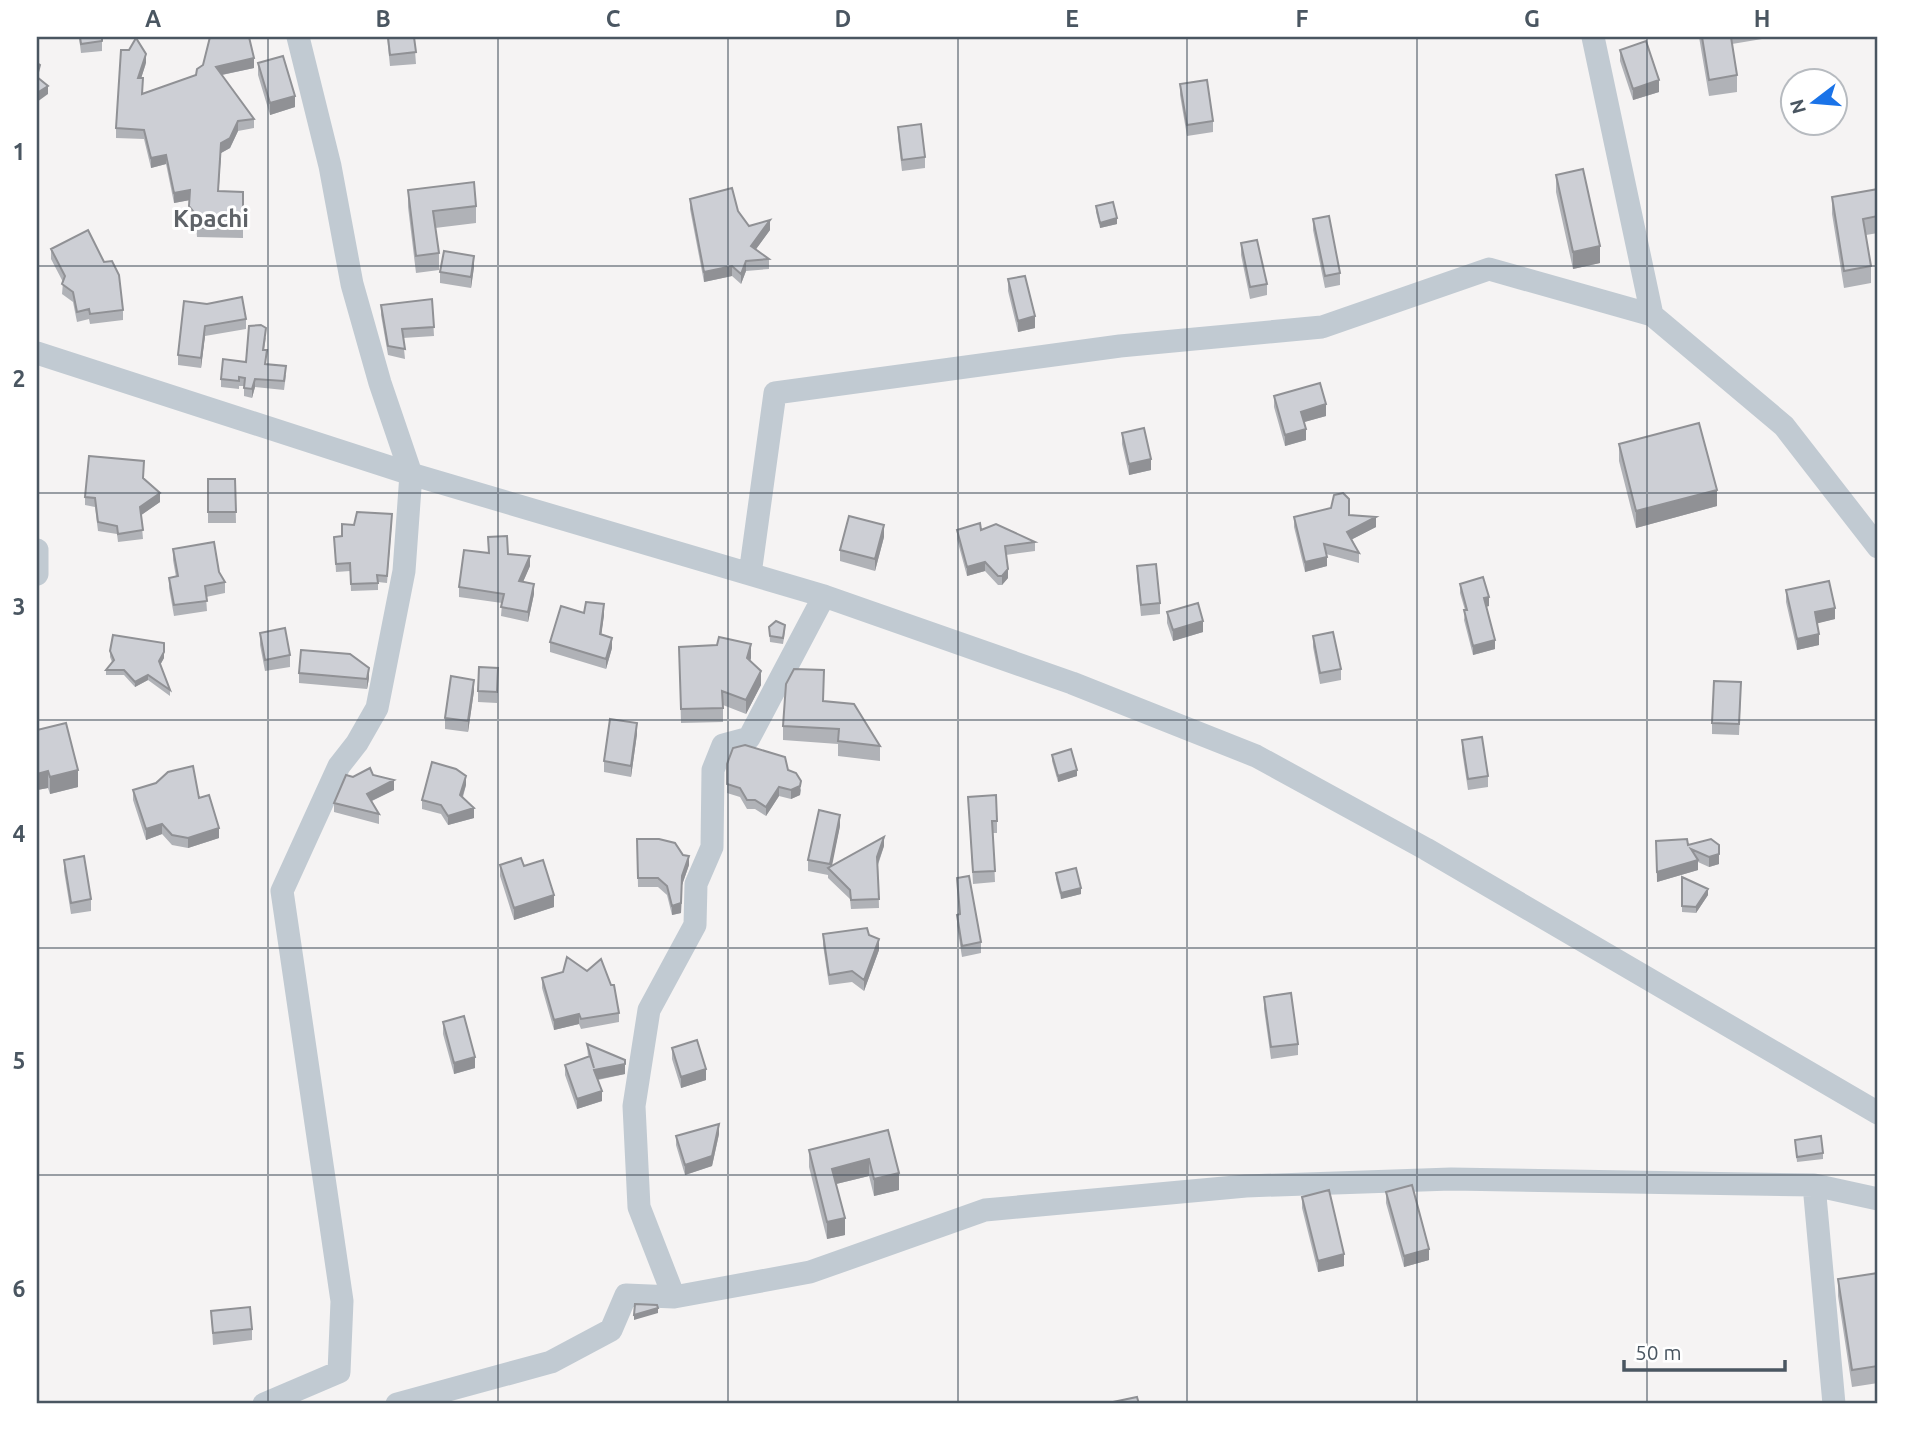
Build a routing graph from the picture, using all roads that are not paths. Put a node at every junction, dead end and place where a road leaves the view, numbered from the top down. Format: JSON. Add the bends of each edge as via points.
{"nodes":[{"id":1,"x":298,"y":37,"type":"edge"},
{"id":2,"x":1593,"y":37,"type":"edge"},
{"id":3,"x":1652,"y":315,"type":"junction"},
{"id":4,"x":37,"y":353,"type":"edge"},
{"id":5,"x":411,"y":474,"type":"junction"},
{"id":6,"x":1878,"y":547,"type":"edge"},
{"id":7,"x":37,"y":550,"type":"edge"},
{"id":8,"x":37,"y":574,"type":"edge"},
{"id":9,"x":750,"y":574,"type":"junction"},
{"id":10,"x":824,"y":596,"type":"junction"},
{"id":11,"x":1878,"y":1113,"type":"edge"},
{"id":12,"x":1814,"y":1185,"type":"junction"},
{"id":13,"x":1878,"y":1199,"type":"edge"},
{"id":14,"x":674,"y":1297,"type":"junction"},
{"id":15,"x":264,"y":1404,"type":"edge"},
{"id":16,"x":397,"y":1404,"type":"edge"},
{"id":17,"x":1834,"y":1404,"type":"edge"}],
"edges":[{"from":1,"to":5,"type":"street","via":[[330,166],[352,284]]},
{"from":2,"to":3,"type":"street"},
{"from":3,"to":6,"type":"street","via":[[1784,426]]},
{"from":3,"to":9,"type":"street","via":[[1489,269],[1322,327],[1120,345],[775,393]]},
{"from":4,"to":5,"type":"street"},
{"from":5,"to":9,"type":"street"},
{"from":5,"to":15,"type":"street","via":[[404,571],[377,708],[339,766],[282,891],[342,1301],[339,1372]]},
{"from":7,"to":8,"type":"street"},
{"from":9,"to":10,"type":"street"},
{"from":10,"to":11,"type":"street","via":[[1072,683],[1256,756],[1426,849]]},
{"from":10,"to":14,"type":"street","via":[[749,738],[723,745],[713,770],[712,847],[696,884],[695,925],[649,1010],[634,1107],[639,1207]]},
{"from":12,"to":13,"type":"street"},
{"from":12,"to":14,"type":"street","via":[[1451,1178],[1246,1186],[985,1210],[810,1272]]},
{"from":12,"to":17,"type":"street"},
{"from":14,"to":16,"type":"street","via":[[626,1294],[611,1330],[551,1362]]}]}
